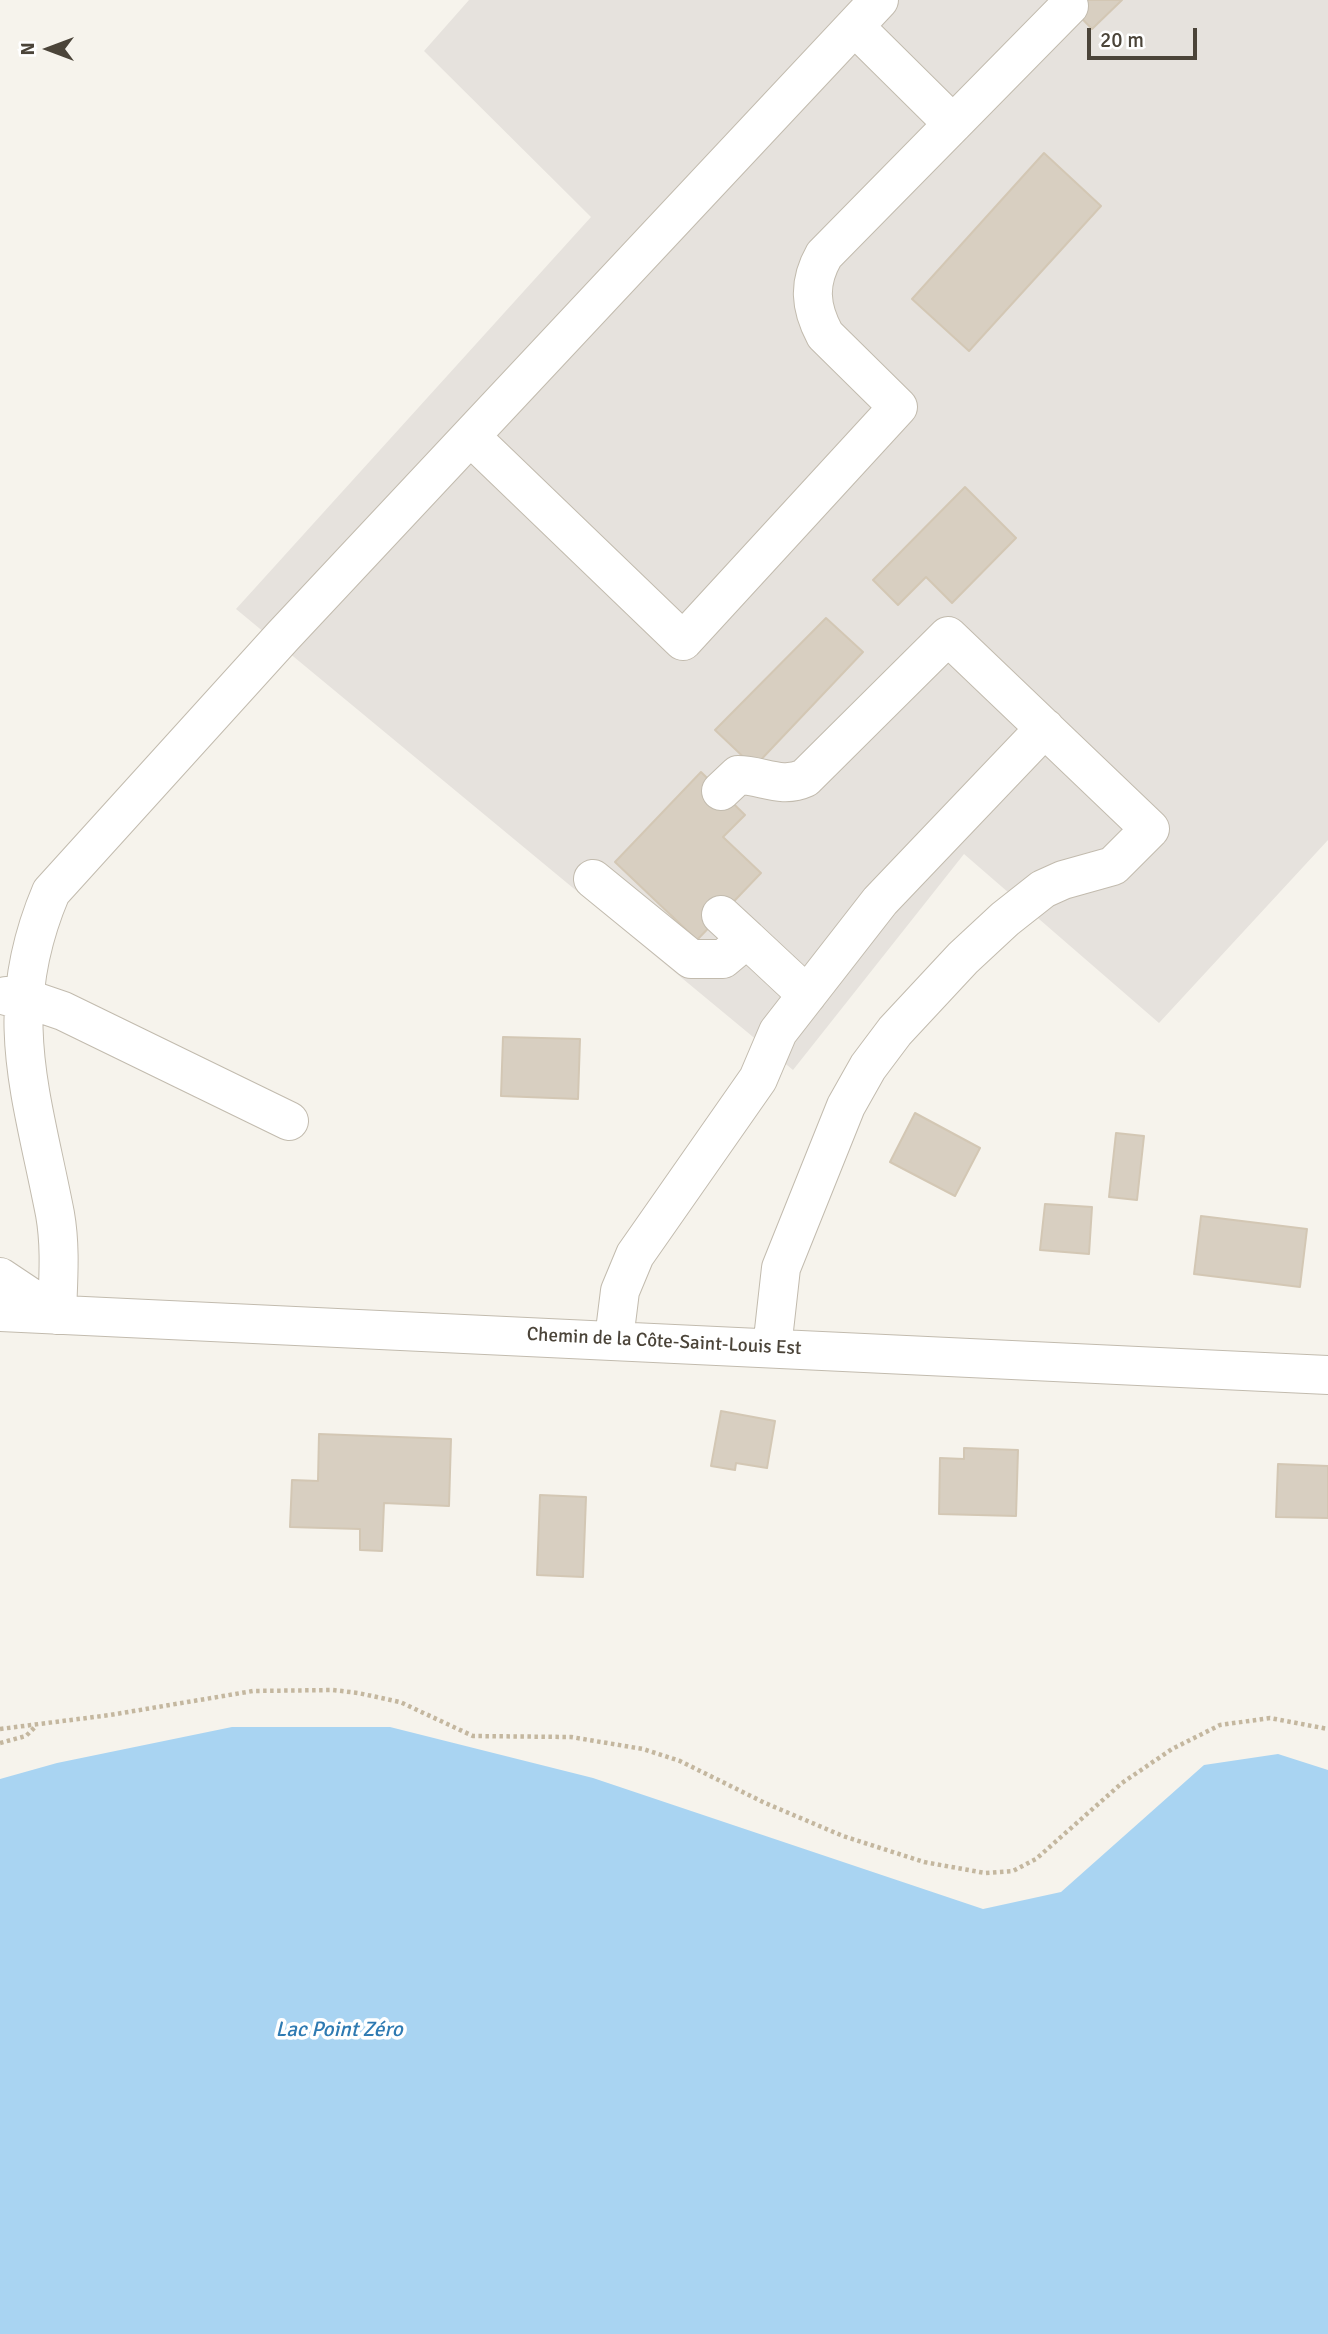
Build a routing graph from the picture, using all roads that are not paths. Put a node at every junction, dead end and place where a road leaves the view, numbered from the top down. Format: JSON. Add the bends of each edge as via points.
{"nodes":[{"id":1,"x":1069,"y":6,"type":"dead end"},
{"id":2,"x":867,"y":13,"type":"edge"},
{"id":3,"x":953,"y":124,"type":"junction"},
{"id":4,"x":471,"y":437,"type":"junction"},
{"id":5,"x":1045,"y":728,"type":"junction"},
{"id":6,"x":721,"y":791,"type":"dead end"},
{"id":7,"x":593,"y":879,"type":"dead end"},
{"id":8,"x":807,"y":995,"type":"junction"},
{"id":9,"x":6,"y":996,"type":"junction"},
{"id":10,"x":12,"y":1113,"type":"edge"},
{"id":11,"x":289,"y":1121,"type":"dead end"},
{"id":12,"x":0,"y":1277,"type":"edge"},
{"id":13,"x":0,"y":1312,"type":"edge"},
{"id":14,"x":57,"y":1315,"type":"junction"},
{"id":15,"x":614,"y":1339,"type":"junction"},
{"id":16,"x":772,"y":1348,"type":"junction"},
{"id":17,"x":1328,"y":1375,"type":"edge"}],
"edges":[{"from":1,"to":3,"type":"street"},
{"from":2,"to":3,"type":"street"},
{"from":2,"to":4,"type":"street"},
{"from":3,"to":4,"type":"street","via":[[824,255],[815,272],[813,304],[825,335],[898,407],[683,640]]},
{"from":4,"to":9,"type":"street","via":[[51,892],[16,948]]},
{"from":5,"to":6,"type":"street","via":[[948,636],[805,778],[793,783],[769,782],[738,775]]},
{"from":5,"to":8,"type":"street","via":[[880,901]]},
{"from":5,"to":16,"type":"street","via":[[1150,829],[1113,866],[1043,889],[1005,919],[895,1031],[868,1067],[846,1106],[781,1268]]},
{"from":7,"to":8,"type":"street","via":[[691,959],[723,959],[734,927]]},
{"from":8,"to":15,"type":"street","via":[[778,1032],[758,1079],[737,1112],[635,1255],[620,1291]]},
{"from":9,"to":10,"type":"street"},
{"from":9,"to":11,"type":"street","via":[[63,1011]]},
{"from":10,"to":14,"type":"street","via":[[57,1226]]},
{"from":12,"to":14,"type":"street"},
{"from":13,"to":14,"type":"street","name":"Chemin de la Côte-Saint-Louis Est"},
{"from":14,"to":15,"type":"street","name":"Chemin de la Côte-Saint-Louis Est"},
{"from":15,"to":16,"type":"street","name":"Chemin de la Côte-Saint-Louis Est"},
{"from":16,"to":17,"type":"street","name":"Chemin de la Côte-Saint-Louis Est"}]}
